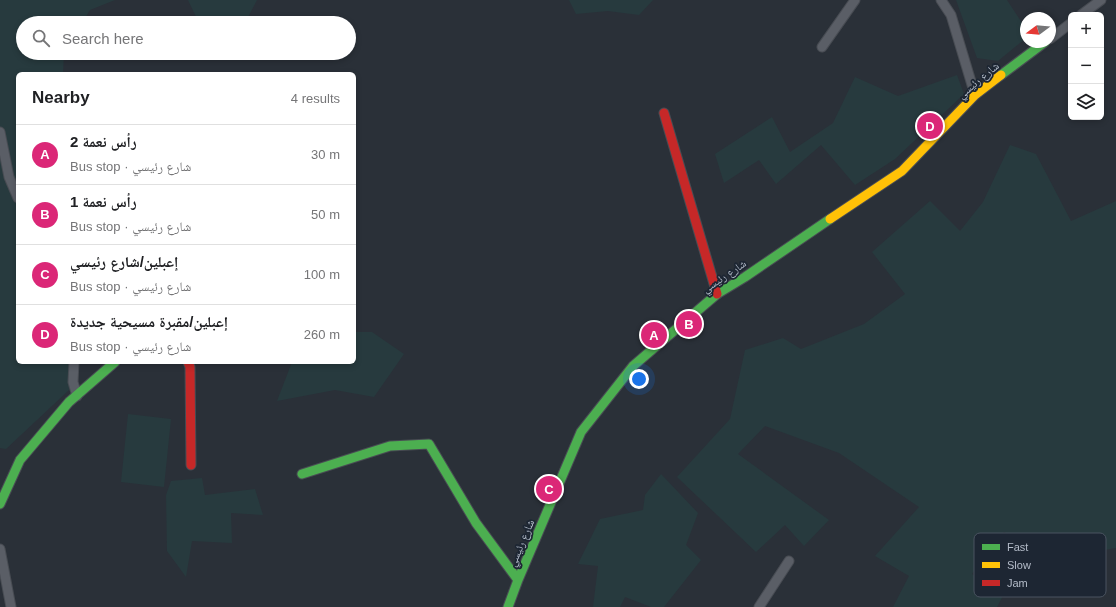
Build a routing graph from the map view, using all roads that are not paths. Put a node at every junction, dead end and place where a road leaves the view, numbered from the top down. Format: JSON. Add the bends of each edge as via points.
{"nodes":[{"id":1,"x":855,"y":0,"type":"edge"},
{"id":2,"x":941,"y":0,"type":"edge"},
{"id":3,"x":1101,"y":0,"type":"edge"},
{"id":4,"x":1085,"y":12,"type":"edge"},
{"id":5,"x":1068,"y":25,"type":"edge"},
{"id":6,"x":1056,"y":34,"type":"edge"},
{"id":7,"x":822,"y":47,"type":"dead end"},
{"id":8,"x":1038,"y":48,"type":"edge"},
{"id":9,"x":975,"y":95,"type":"junction"},
{"id":10,"x":664,"y":114,"type":"dead end"},
{"id":11,"x":0,"y":132,"type":"edge"},
{"id":12,"x":16,"y":193,"type":"edge"},
{"id":13,"x":717,"y":294,"type":"junction"},
{"id":14,"x":74,"y":364,"type":"edge"},
{"id":15,"x":112,"y":364,"type":"edge"},
{"id":16,"x":189,"y":364,"type":"edge"},
{"id":17,"x":77,"y":396,"type":"junction"},
{"id":18,"x":191,"y":466,"type":"dead end"},
{"id":19,"x":302,"y":474,"type":"dead end"},
{"id":20,"x":0,"y":504,"type":"edge"},
{"id":21,"x":0,"y":549,"type":"edge"},
{"id":22,"x":789,"y":561,"type":"dead end"},
{"id":23,"x":518,"y":580,"type":"junction"},
{"id":24,"x":11,"y":607,"type":"edge"},
{"id":25,"x":508,"y":607,"type":"edge"},
{"id":26,"x":759,"y":607,"type":"edge"}],
"edges":[{"from":1,"to":7,"type":"street"},
{"from":2,"to":9,"type":"street","via":[[951,15]]},
{"from":3,"to":4,"type":"street"},
{"from":5,"to":6,"type":"street"},
{"from":8,"to":9,"type":"street","name":"شارع رئيسي"},
{"from":9,"to":13,"type":"street","name":"شارع رئيسي","via":[[902,171]]},
{"from":10,"to":13,"type":"street"},
{"from":11,"to":12,"type":"street","via":[[9,177]]},
{"from":13,"to":23,"type":"street","name":"شارع رئيسي","via":[[633,366],[581,432]]},
{"from":14,"to":17,"type":"street","via":[[73,382]]},
{"from":15,"to":17,"type":"street"},
{"from":16,"to":18,"type":"street"},
{"from":17,"to":20,"type":"street","via":[[20,460]]},
{"from":19,"to":23,"type":"street","via":[[390,446],[429,444],[476,523]]},
{"from":21,"to":24,"type":"street"},
{"from":22,"to":26,"type":"street"},
{"from":23,"to":25,"type":"street","name":"شارع رئيسي"}]}
